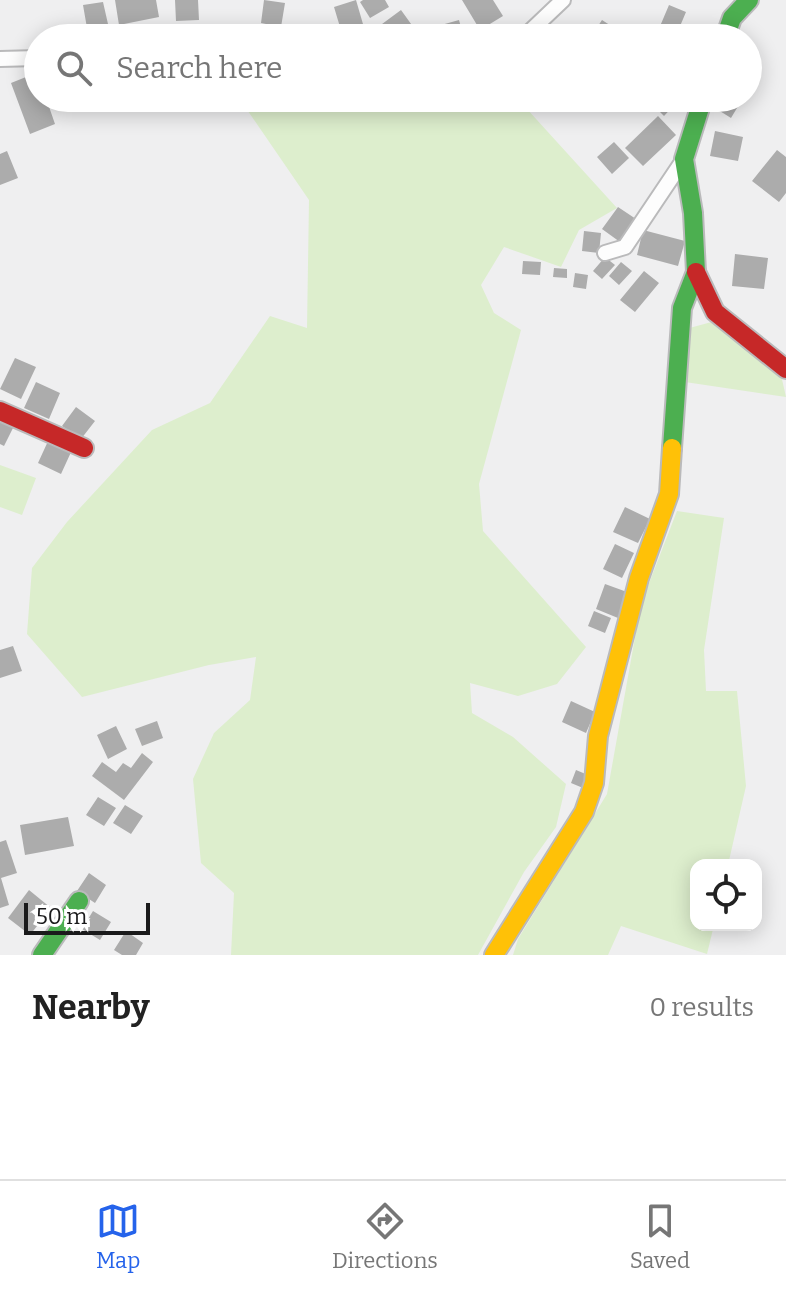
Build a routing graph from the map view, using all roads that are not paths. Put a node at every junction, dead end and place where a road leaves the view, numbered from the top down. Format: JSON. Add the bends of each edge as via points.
{"nodes":[{"id":1,"x":563,"y":0,"type":"edge"},
{"id":2,"x":749,"y":0,"type":"edge"},
{"id":3,"x":538,"y":24,"type":"edge"},
{"id":4,"x":730,"y":24,"type":"edge"},
{"id":5,"x":24,"y":58,"type":"edge"},
{"id":6,"x":0,"y":59,"type":"edge"},
{"id":7,"x":699,"y":112,"type":"edge"},
{"id":8,"x":684,"y":159,"type":"junction"},
{"id":9,"x":605,"y":253,"type":"dead end"},
{"id":10,"x":696,"y":272,"type":"junction"},
{"id":11,"x":786,"y":369,"type":"edge"},
{"id":12,"x":0,"y":411,"type":"edge"},
{"id":13,"x":84,"y":448,"type":"dead end"},
{"id":14,"x":79,"y":901,"type":"dead end"},
{"id":15,"x":42,"y":955,"type":"edge"},
{"id":16,"x":494,"y":955,"type":"edge"}],
"edges":[{"from":1,"to":3,"type":"street"},
{"from":2,"to":4,"type":"street"},
{"from":5,"to":6,"type":"street"},
{"from":7,"to":8,"type":"street"},
{"from":8,"to":9,"type":"street","via":[[625,247]]},
{"from":8,"to":10,"type":"street"},
{"from":10,"to":11,"type":"street","via":[[715,312]]},
{"from":10,"to":16,"type":"street","via":[[682,308],[669,494],[639,578],[598,736],[594,783],[584,812]]},
{"from":12,"to":13,"type":"street"},
{"from":14,"to":15,"type":"street"}]}
